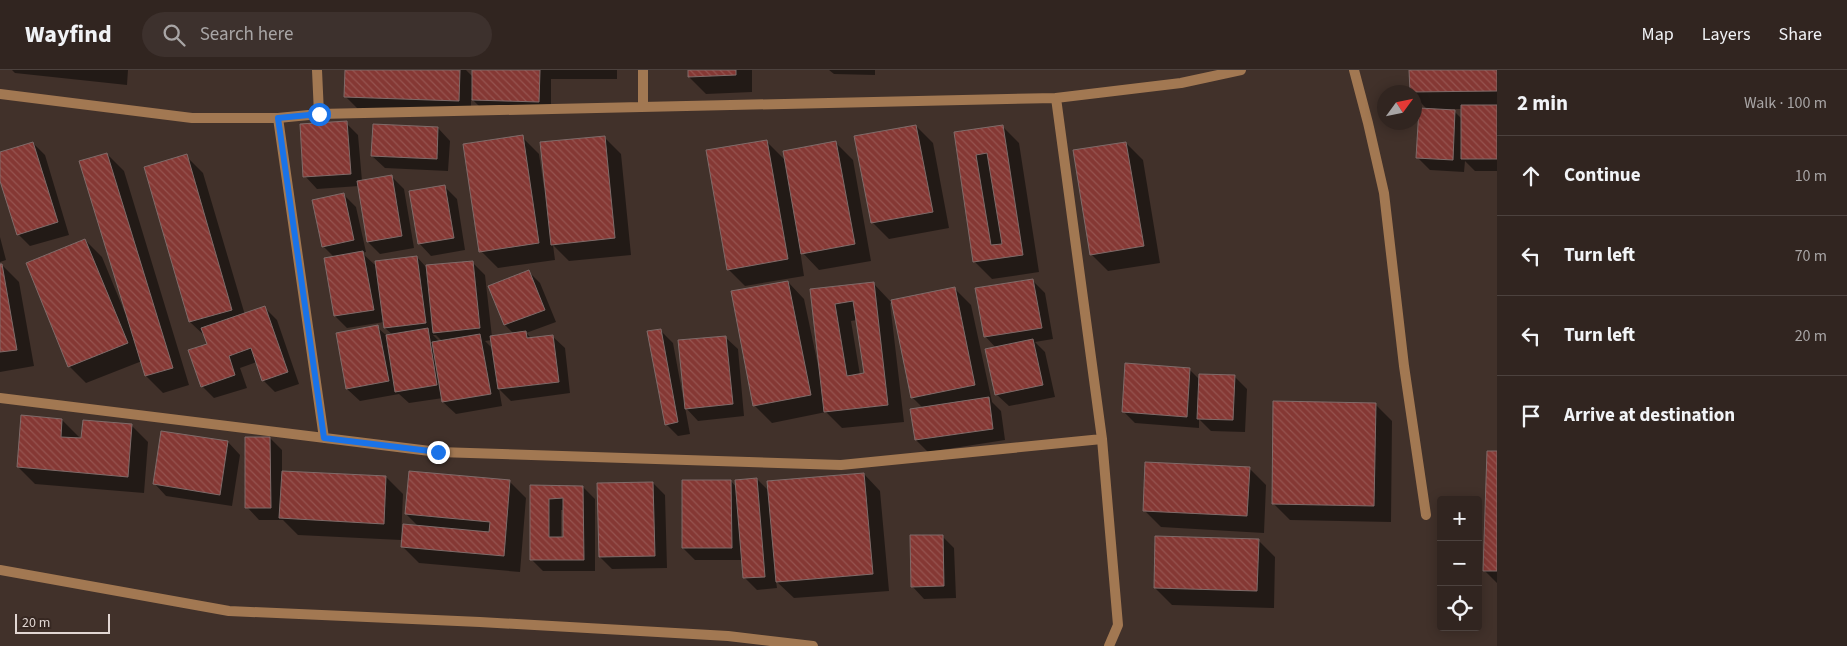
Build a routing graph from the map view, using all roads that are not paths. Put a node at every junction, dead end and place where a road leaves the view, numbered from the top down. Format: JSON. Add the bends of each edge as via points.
{"nodes":[{"id":1,"x":317,"y":70,"type":"edge"},
{"id":2,"x":643,"y":70,"type":"edge"},
{"id":3,"x":1241,"y":70,"type":"edge"},
{"id":4,"x":1354,"y":70,"type":"edge"},
{"id":5,"x":0,"y":94,"type":"edge"},
{"id":6,"x":1056,"y":98,"type":"junction"},
{"id":7,"x":643,"y":107,"type":"junction"},
{"id":8,"x":319,"y":114,"type":"junction"},
{"id":9,"x":278,"y":118,"type":"junction"},
{"id":10,"x":0,"y":398,"type":"edge"},
{"id":11,"x":324,"y":438,"type":"junction"},
{"id":12,"x":1102,"y":439,"type":"junction"},
{"id":13,"x":1426,"y":515,"type":"dead end"},
{"id":14,"x":0,"y":570,"type":"edge"},
{"id":15,"x":813,"y":646,"type":"edge"},
{"id":16,"x":1109,"y":646,"type":"edge"}],
"edges":[{"from":1,"to":8,"type":"street"},
{"from":2,"to":7,"type":"street"},
{"from":3,"to":6,"type":"street","via":[[1181,83]]},
{"from":4,"to":13,"type":"street","via":[[1384,193],[1404,366]]},
{"from":5,"to":9,"type":"street","via":[[192,118]]},
{"from":6,"to":7,"type":"street"},
{"from":6,"to":12,"type":"street"},
{"from":7,"to":8,"type":"street"},
{"from":8,"to":9,"type":"street"},
{"from":9,"to":11,"type":"street"},
{"from":10,"to":11,"type":"street"},
{"from":11,"to":12,"type":"street","via":[[438,452],[841,465]]},
{"from":12,"to":16,"type":"street","via":[[1118,626]]},
{"from":14,"to":15,"type":"street","via":[[229,611],[718,636]]}]}
